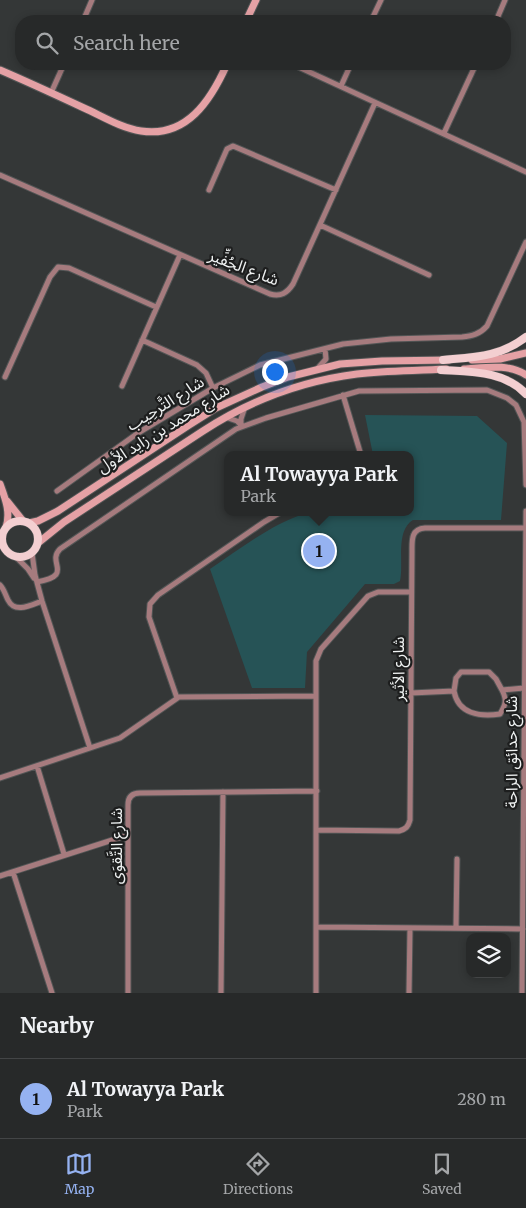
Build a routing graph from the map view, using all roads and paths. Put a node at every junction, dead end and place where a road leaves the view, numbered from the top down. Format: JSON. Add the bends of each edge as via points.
{"nodes":[{"id":1,"x":92,"y":0,"type":"edge"},
{"id":2,"x":256,"y":0,"type":"edge"},
{"id":3,"x":382,"y":0,"type":"edge"},
{"id":4,"x":506,"y":0,"type":"edge"},
{"id":5,"x":86,"y":15,"type":"edge"},
{"id":6,"x":249,"y":15,"type":"edge"},
{"id":7,"x":374,"y":15,"type":"edge"},
{"id":8,"x":499,"y":15,"type":"edge"},
{"id":9,"x":0,"y":70,"type":"edge"},
{"id":10,"x":61,"y":70,"type":"edge"},
{"id":11,"x":224,"y":70,"type":"edge"},
{"id":12,"x":305,"y":70,"type":"edge"},
{"id":13,"x":348,"y":70,"type":"edge"},
{"id":14,"x":473,"y":70,"type":"edge"},
{"id":15,"x":341,"y":86,"type":"junction"},
{"id":16,"x":51,"y":93,"type":"junction"},
{"id":17,"x":375,"y":103,"type":"junction"},
{"id":18,"x":444,"y":133,"type":"junction"},
{"id":19,"x":526,"y":172,"type":"edge"},
{"id":20,"x":0,"y":175,"type":"edge"},
{"id":21,"x":209,"y":190,"type":"dead end"},
{"id":22,"x":336,"y":190,"type":"junction"},
{"id":23,"x":320,"y":225,"type":"junction"},
{"id":24,"x":526,"y":242,"type":"edge"},
{"id":25,"x":180,"y":255,"type":"junction"},
{"id":26,"x":429,"y":275,"type":"dead end"},
{"id":27,"x":156,"y":307,"type":"junction"},
{"id":28,"x":526,"y":337,"type":"edge"},
{"id":29,"x":142,"y":340,"type":"junction"},
{"id":30,"x":326,"y":352,"type":"junction"},
{"id":31,"x":526,"y":353,"type":"edge"},
{"id":32,"x":443,"y":360,"type":"junction"},
{"id":33,"x":340,"y":364,"type":"junction"},
{"id":34,"x":316,"y":370,"type":"junction"},
{"id":35,"x":441,"y":370,"type":"junction"},
{"id":36,"x":526,"y":375,"type":"edge"},
{"id":37,"x":5,"y":377,"type":"dead end"},
{"id":38,"x":122,"y":386,"type":"dead end"},
{"id":39,"x":213,"y":388,"type":"junction"},
{"id":40,"x":526,"y":394,"type":"edge"},
{"id":41,"x":343,"y":395,"type":"junction"},
{"id":42,"x":245,"y":406,"type":"junction"},
{"id":43,"x":224,"y":417,"type":"junction"},
{"id":44,"x":241,"y":425,"type":"junction"},
{"id":45,"x":360,"y":451,"type":"edge"},
{"id":46,"x":0,"y":484,"type":"edge"},
{"id":47,"x":526,"y":485,"type":"edge"},
{"id":48,"x":57,"y":491,"type":"dead end"},
{"id":49,"x":5,"y":499,"type":"junction"},
{"id":50,"x":526,"y":511,"type":"edge"},
{"id":51,"x":274,"y":516,"type":"edge"},
{"id":52,"x":26,"y":522,"type":"junction"},
{"id":53,"x":6,"y":527,"type":"junction"},
{"id":54,"x":526,"y":528,"type":"edge"},
{"id":55,"x":1,"y":537,"type":"edge"},
{"id":56,"x":38,"y":543,"type":"junction"},
{"id":57,"x":32,"y":553,"type":"junction"},
{"id":58,"x":14,"y":557,"type":"junction"},
{"id":59,"x":0,"y":558,"type":"edge"},
{"id":60,"x":37,"y":582,"type":"junction"},
{"id":61,"x":0,"y":585,"type":"edge"},
{"id":62,"x":411,"y":592,"type":"junction"},
{"id":63,"x":42,"y":601,"type":"junction"},
{"id":64,"x":524,"y":688,"type":"junction"},
{"id":65,"x":502,"y":690,"type":"junction"},
{"id":66,"x":454,"y":691,"type":"junction"},
{"id":67,"x":411,"y":693,"type":"junction"},
{"id":68,"x":315,"y":696,"type":"junction"},
{"id":69,"x":177,"y":698,"type":"junction"},
{"id":70,"x":90,"y":748,"type":"junction"},
{"id":71,"x":37,"y":766,"type":"junction"},
{"id":72,"x":0,"y":778,"type":"edge"},
{"id":73,"x":317,"y":791,"type":"junction"},
{"id":74,"x":223,"y":792,"type":"junction"},
{"id":75,"x":316,"y":830,"type":"junction"},
{"id":76,"x":128,"y":835,"type":"junction"},
{"id":77,"x":64,"y":854,"type":"junction"},
{"id":78,"x":457,"y":859,"type":"dead end"},
{"id":79,"x":13,"y":872,"type":"junction"},
{"id":80,"x":0,"y":876,"type":"edge"},
{"id":81,"x":317,"y":927,"type":"junction"},
{"id":82,"x":410,"y":928,"type":"junction"},
{"id":83,"x":456,"y":928,"type":"junction"},
{"id":84,"x":523,"y":929,"type":"junction"},
{"id":85,"x":52,"y":993,"type":"edge"},
{"id":86,"x":128,"y":993,"type":"edge"},
{"id":87,"x":221,"y":993,"type":"edge"},
{"id":88,"x":316,"y":993,"type":"edge"},
{"id":89,"x":410,"y":993,"type":"edge"},
{"id":90,"x":522,"y":993,"type":"edge"}],
"edges":[{"from":1,"to":5,"type":"street"},
{"from":2,"to":6,"type":"main road"},
{"from":3,"to":7,"type":"street"},
{"from":4,"to":8,"type":"street"},
{"from":9,"to":16,"type":"main road"},
{"from":10,"to":16,"type":"street"},
{"from":11,"to":16,"type":"main road","via":[[214,91],[198,112],[163,131],[130,128]]},
{"from":12,"to":15,"type":"street"},
{"from":13,"to":15,"type":"street"},
{"from":14,"to":18,"type":"street"},
{"from":15,"to":17,"type":"street"},
{"from":17,"to":18,"type":"street"},
{"from":17,"to":22,"type":"street","name":"شارع الجُفِّير"},
{"from":18,"to":19,"type":"street"},
{"from":20,"to":25,"type":"street","name":"شارع الجُفِّير"},
{"from":21,"to":22,"type":"street","via":[[227,149],[233,146]]},
{"from":22,"to":23,"type":"street","name":"شارع الجُفِّير"},
{"from":23,"to":25,"type":"street","name":"شارع الجُفِّير","via":[[290,290],[282,295],[270,294]]},
{"from":23,"to":26,"type":"street"},
{"from":24,"to":30,"type":"street","name":"شارع التَّرحِيب","via":[[487,326],[481,332],[462,337],[342,344]]},
{"from":25,"to":27,"type":"street"},
{"from":27,"to":29,"type":"street"},
{"from":27,"to":37,"type":"street","via":[[69,268],[58,267],[50,277]]},
{"from":28,"to":32,"type":"main road","via":[[510,348],[487,356]]},
{"from":29,"to":38,"type":"street"},
{"from":29,"to":39,"type":"street","via":[[197,365],[206,373]]},
{"from":30,"to":33,"type":"street"},
{"from":30,"to":34,"type":"street","via":[[324,362]]},
{"from":30,"to":39,"type":"street","name":"شارع التَّرحِيب","via":[[260,365]]},
{"from":31,"to":32,"type":"main road","name":"شارع محمد بن زايد الأول","via":[[500,359]]},
{"from":32,"to":33,"type":"main road","name":"شارع محمد بن زايد الأول"},
{"from":33,"to":34,"type":"main road","name":"شارع محمد بن زايد الأول"},
{"from":34,"to":52,"type":"main road","name":"شارع محمد بن زايد الأول","via":[[288,377],[216,408],[58,511],[38,521]]},
{"from":35,"to":36,"type":"main road","name":"شارع محمد بن زايد الأول","via":[[506,368]]},
{"from":35,"to":40,"type":"main road","via":[[503,378]]},
{"from":35,"to":42,"type":"main road","name":"شارع محمد بن زايد الأول","via":[[342,376]]},
{"from":39,"to":48,"type":"street","name":"شارع التَّرحِيب","via":[[138,433]]},
{"from":41,"to":44,"type":"street"},
{"from":41,"to":45,"type":"street"},
{"from":41,"to":47,"type":"street","via":[[371,390],[487,390],[498,393],[516,405],[523,417]]},
{"from":42,"to":43,"type":"main road","name":"شارع محمد بن زايد الأول"},
{"from":42,"to":44,"type":"street"},
{"from":43,"to":44,"type":"street"},
{"from":43,"to":56,"type":"main road","name":"شارع محمد بن زايد الأول","via":[[64,522]]},
{"from":44,"to":60,"type":"street","via":[[60,549],[55,556],[56,574],[53,578]]},
{"from":46,"to":49,"type":"main road"},
{"from":49,"to":52,"type":"main road"},
{"from":49,"to":53,"type":"main road","via":[[9,516]]},
{"from":50,"to":54,"type":"street","name":"شارع حدائق الراحة"},
{"from":51,"to":69,"type":"street","via":[[158,595],[150,604],[148,617]]},
{"from":52,"to":53,"type":"main road","via":[[17,521]]},
{"from":52,"to":56,"type":"main road","via":[[37,532]]},
{"from":53,"to":55,"type":"main road"},
{"from":54,"to":62,"type":"street","name":"شارع الأثير","via":[[419,528],[413,537]]},
{"from":54,"to":64,"type":"street","name":"شارع حدائق الراحة"},
{"from":55,"to":58,"type":"main road","via":[[3,547]]},
{"from":56,"to":57,"type":"main road"},
{"from":57,"to":58,"type":"main road","via":[[22,558]]},
{"from":57,"to":60,"type":"street"},
{"from":58,"to":59,"type":"main road"},
{"from":58,"to":60,"type":"street"},
{"from":60,"to":63,"type":"street"},
{"from":61,"to":63,"type":"street","via":[[14,607]]},
{"from":62,"to":67,"type":"street","name":"شارع الأثير"},
{"from":62,"to":68,"type":"street","via":[[378,592],[368,596],[319,652],[315,667]]},
{"from":63,"to":70,"type":"street"},
{"from":64,"to":65,"type":"street"},
{"from":64,"to":84,"type":"street","name":"شارع حدائق الراحة"},
{"from":65,"to":66,"type":"street","via":[[489,672],[468,671],[461,672],[456,678]]},
{"from":65,"to":66,"type":"street","via":[[506,704],[500,714],[487,716],[464,709],[456,701]]},
{"from":66,"to":67,"type":"street"},
{"from":67,"to":75,"type":"street","name":"شارع الأثير","via":[[409,825],[399,831]]},
{"from":68,"to":69,"type":"street"},
{"from":68,"to":73,"type":"street"},
{"from":69,"to":70,"type":"street","via":[[120,738]]},
{"from":70,"to":71,"type":"street"},
{"from":71,"to":72,"type":"street"},
{"from":71,"to":77,"type":"street"},
{"from":73,"to":74,"type":"street","name":"شارع التَّقوَى"},
{"from":73,"to":75,"type":"street"},
{"from":74,"to":76,"type":"street","name":"شارع التَّقوَى","via":[[135,793],[128,800]]},
{"from":74,"to":87,"type":"street"},
{"from":75,"to":81,"type":"street"},
{"from":76,"to":77,"type":"street"},
{"from":76,"to":86,"type":"street","name":"شارع التَّقوَى"},
{"from":77,"to":79,"type":"street"},
{"from":78,"to":83,"type":"street"},
{"from":79,"to":80,"type":"street"},
{"from":79,"to":85,"type":"street"},
{"from":81,"to":82,"type":"street"},
{"from":81,"to":88,"type":"street"},
{"from":82,"to":83,"type":"street"},
{"from":82,"to":89,"type":"street"},
{"from":83,"to":84,"type":"street"},
{"from":84,"to":90,"type":"street","name":"شارع حدائق الراحة"}]}
